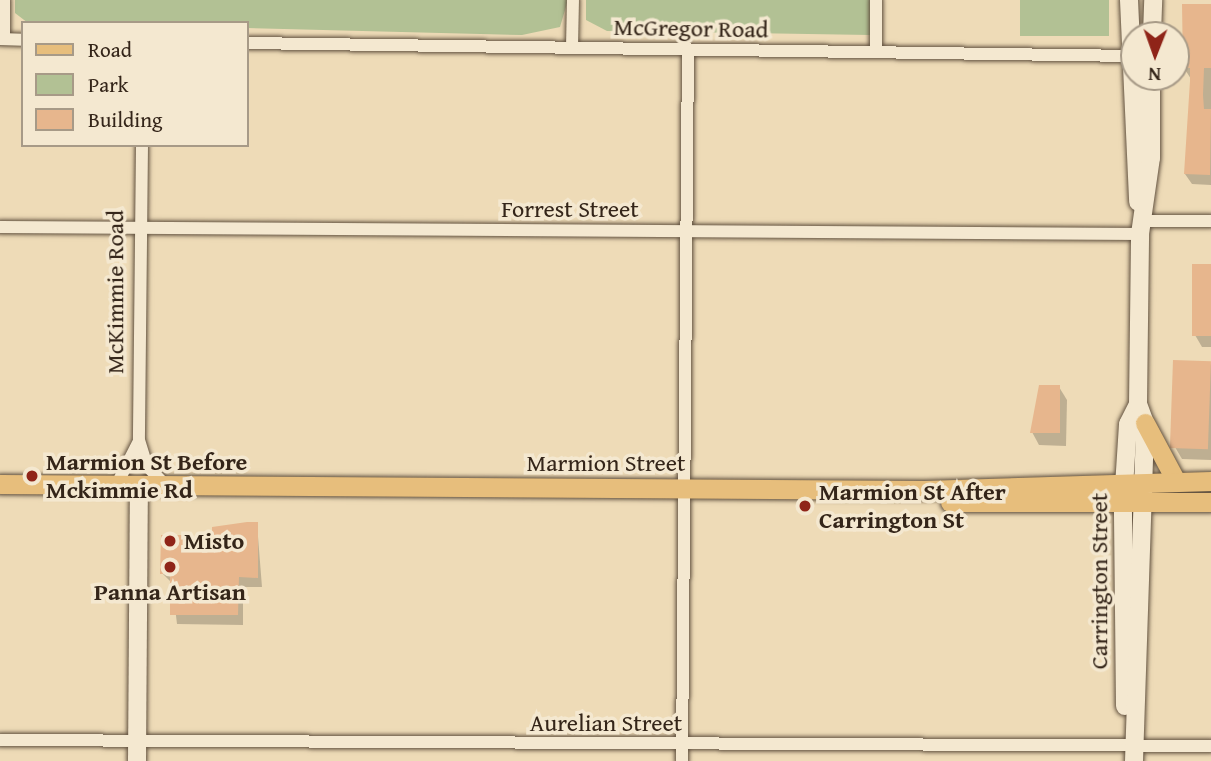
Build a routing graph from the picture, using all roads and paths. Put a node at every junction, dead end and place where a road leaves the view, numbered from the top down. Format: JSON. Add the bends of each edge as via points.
{"nodes":[{"id":1,"x":4,"y":0,"type":"edge"},
{"id":2,"x":573,"y":0,"type":"edge"},
{"id":3,"x":876,"y":0,"type":"edge"},
{"id":4,"x":1129,"y":0,"type":"edge"},
{"id":5,"x":1153,"y":0,"type":"edge"},
{"id":6,"x":1130,"y":21,"type":"edge"},
{"id":7,"x":1152,"y":21,"type":"edge"},
{"id":8,"x":2,"y":39,"type":"edge"},
{"id":9,"x":21,"y":40,"type":"edge"},
{"id":10,"x":248,"y":43,"type":"edge"},
{"id":11,"x":572,"y":47,"type":"junction"},
{"id":12,"x":688,"y":50,"type":"junction"},
{"id":13,"x":876,"y":52,"type":"junction"},
{"id":14,"x":1120,"y":56,"type":"edge"},
{"id":15,"x":1133,"y":91,"type":"edge"},
{"id":16,"x":1151,"y":91,"type":"edge"},
{"id":17,"x":142,"y":147,"type":"edge"},
{"id":18,"x":1211,"y":221,"type":"edge"},
{"id":19,"x":0,"y":227,"type":"edge"},
{"id":20,"x":140,"y":228,"type":"junction"},
{"id":21,"x":1141,"y":228,"type":"junction"},
{"id":22,"x":686,"y":230,"type":"junction"},
{"id":23,"x":1138,"y":404,"type":"junction"},
{"id":24,"x":1145,"y":423,"type":"junction"},
{"id":25,"x":139,"y":440,"type":"junction"},
{"id":26,"x":1176,"y":481,"type":"junction"},
{"id":27,"x":1211,"y":481,"type":"edge"},
{"id":28,"x":0,"y":484,"type":"edge"},
{"id":29,"x":117,"y":484,"type":"junction"},
{"id":30,"x":166,"y":485,"type":"junction"},
{"id":31,"x":139,"y":491,"type":"junction"},
{"id":32,"x":1132,"y":492,"type":"junction"},
{"id":33,"x":685,"y":494,"type":"junction"},
{"id":34,"x":0,"y":496,"type":"edge"},
{"id":35,"x":1211,"y":502,"type":"edge"},
{"id":36,"x":0,"y":740,"type":"edge"},
{"id":37,"x":137,"y":741,"type":"junction"},
{"id":38,"x":682,"y":744,"type":"junction"},
{"id":39,"x":1211,"y":746,"type":"edge"},
{"id":40,"x":1129,"y":754,"type":"edge"},
{"id":41,"x":137,"y":761,"type":"edge"},
{"id":42,"x":682,"y":761,"type":"edge"}],
"edges":[{"from":1,"to":8,"type":"street"},
{"from":2,"to":11,"type":"street"},
{"from":3,"to":13,"type":"street"},
{"from":4,"to":6,"type":"main road","name":"Carrington Street"},
{"from":5,"to":7,"type":"main road"},
{"from":8,"to":9,"type":"street"},
{"from":10,"to":11,"type":"street","name":"McGregor Road"},
{"from":11,"to":12,"type":"street","name":"McGregor Road"},
{"from":12,"to":13,"type":"street","name":"McGregor Road"},
{"from":12,"to":22,"type":"street"},
{"from":13,"to":14,"type":"street","name":"McGregor Road"},
{"from":15,"to":21,"type":"main road","name":"Carrington Street"},
{"from":16,"to":21,"type":"main road","name":"Carrington Street","via":[[1151,158]]},
{"from":17,"to":20,"type":"street","name":"McKimmie Road"},
{"from":18,"to":21,"type":"street","name":"Forrest Street"},
{"from":19,"to":20,"type":"street","name":"Forrest Street"},
{"from":20,"to":22,"type":"street","name":"Forrest Street"},
{"from":20,"to":25,"type":"street","name":"McKimmie Road"},
{"from":21,"to":22,"type":"street","name":"Forrest Street"},
{"from":21,"to":23,"type":"main road","name":"Carrington Street"},
{"from":22,"to":33,"type":"street"},
{"from":23,"to":24,"type":"main road","name":"Carrington Street"},
{"from":23,"to":32,"type":"main road","name":"Carrington Street","via":[[1128,424]]},
{"from":24,"to":26,"type":"main road"},
{"from":24,"to":32,"type":"main road","name":"Carrington Street"},
{"from":25,"to":29,"type":"street","name":"McKimmie Road"},
{"from":25,"to":30,"type":"street","name":"McKimmie Road","via":[[147,466]]},
{"from":26,"to":27,"type":"main road","name":"Marmion Street"},
{"from":26,"to":32,"type":"main road","name":"Marmion Street"},
{"from":28,"to":29,"type":"main road","name":"Marmion Street"},
{"from":29,"to":31,"type":"main road","name":"Marmion Street"},
{"from":30,"to":31,"type":"main road","name":"Marmion Street"},
{"from":30,"to":33,"type":"main road","name":"Marmion Street"},
{"from":31,"to":33,"type":"main road","name":"Marmion Street"},
{"from":31,"to":34,"type":"main road","name":"Marmion Street"},
{"from":31,"to":37,"type":"main road"},
{"from":32,"to":33,"type":"main road","name":"Marmion Street"},
{"from":32,"to":35,"type":"main road","name":"Marmion Street"},
{"from":32,"to":40,"type":"main road","name":"Carrington Street"},
{"from":33,"to":38,"type":"street"},
{"from":36,"to":37,"type":"street","name":"Aurelian Street"},
{"from":37,"to":38,"type":"street","name":"Aurelian Street"},
{"from":37,"to":41,"type":"main road"},
{"from":38,"to":40,"type":"street","name":"Aurelian Street"},
{"from":38,"to":42,"type":"street"},
{"from":39,"to":40,"type":"street","name":"Aurelian Street"}]}
